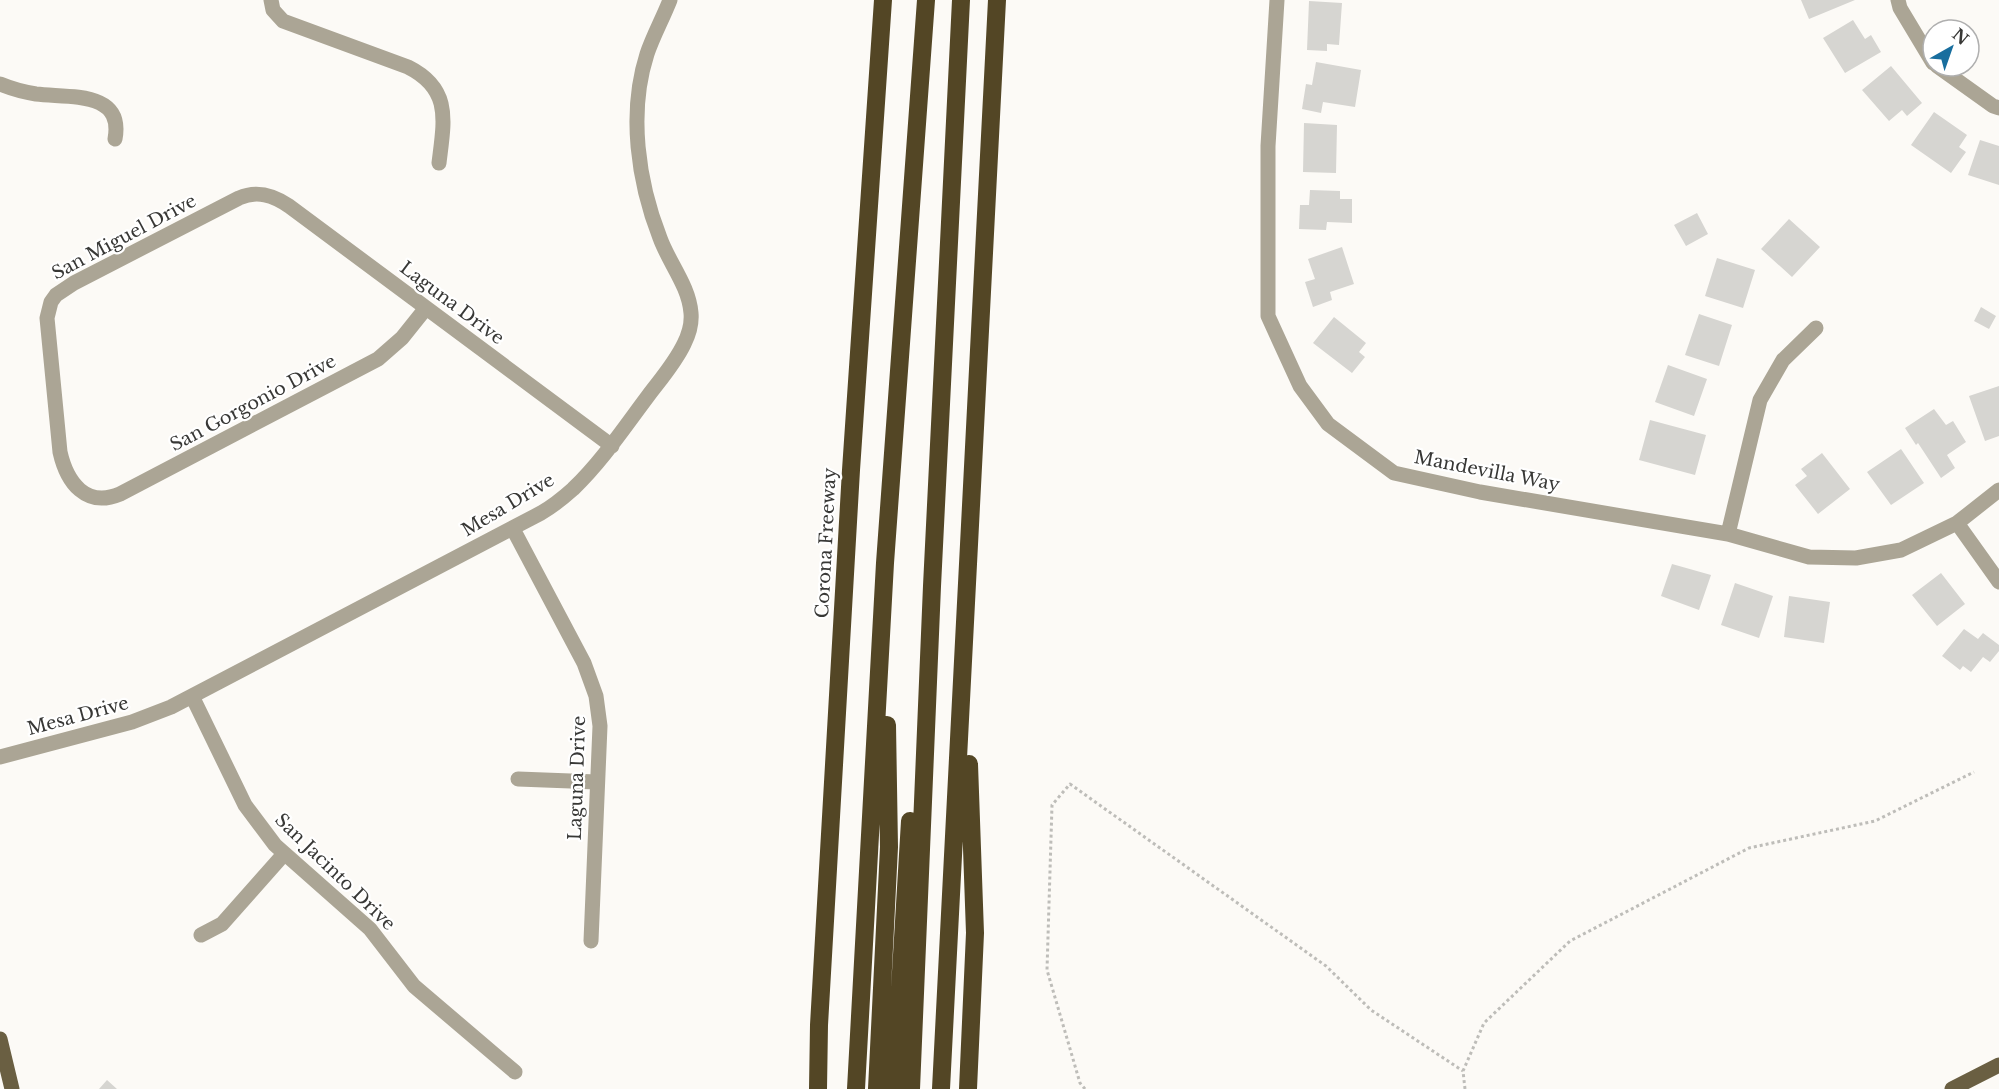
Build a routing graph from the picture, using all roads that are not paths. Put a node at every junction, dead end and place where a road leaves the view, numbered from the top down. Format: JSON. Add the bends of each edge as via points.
{"nodes":[{"id":1,"x":271,"y":0,"type":"edge"},
{"id":2,"x":670,"y":0,"type":"edge"},
{"id":3,"x":883,"y":0,"type":"edge"},
{"id":4,"x":926,"y":0,"type":"edge"},
{"id":5,"x":961,"y":0,"type":"edge"},
{"id":6,"x":997,"y":0,"type":"edge"},
{"id":7,"x":1277,"y":0,"type":"edge"},
{"id":8,"x":1898,"y":0,"type":"edge"},
{"id":9,"x":1921,"y":42,"type":"edge"},
{"id":10,"x":1953,"y":78,"type":"edge"},
{"id":11,"x":0,"y":84,"type":"edge"},
{"id":12,"x":1999,"y":108,"type":"edge"},
{"id":13,"x":116,"y":139,"type":"dead end"},
{"id":14,"x":439,"y":163,"type":"dead end"},
{"id":15,"x":267,"y":195,"type":"joint"},
{"id":16,"x":426,"y":308,"type":"junction"},
{"id":17,"x":1816,"y":328,"type":"dead end"},
{"id":18,"x":612,"y":446,"type":"junction"},
{"id":19,"x":1999,"y":490,"type":"edge"},
{"id":20,"x":81,"y":491,"type":"joint"},
{"id":21,"x":1957,"y":524,"type":"junction"},
{"id":22,"x":513,"y":529,"type":"junction"},
{"id":23,"x":1728,"y":534,"type":"junction"},
{"id":24,"x":885,"y":573,"type":"junction"},
{"id":25,"x":1999,"y":582,"type":"edge"},
{"id":26,"x":932,"y":586,"type":"junction"},
{"id":27,"x":965,"y":639,"type":"junction"},
{"id":28,"x":192,"y":696,"type":"junction"},
{"id":29,"x":0,"y":757,"type":"edge"},
{"id":30,"x":518,"y":779,"type":"dead end"},
{"id":31,"x":597,"y":782,"type":"junction"},
{"id":32,"x":284,"y":854,"type":"junction"},
{"id":33,"x":201,"y":935,"type":"dead end"},
{"id":34,"x":591,"y":941,"type":"dead end"},
{"id":35,"x":0,"y":1040,"type":"edge"},
{"id":36,"x":1999,"y":1065,"type":"edge"},
{"id":37,"x":515,"y":1072,"type":"dead end"},
{"id":38,"x":12,"y":1089,"type":"edge"},
{"id":39,"x":816,"y":1089,"type":"edge"},
{"id":40,"x":856,"y":1089,"type":"edge"},
{"id":41,"x":877,"y":1089,"type":"edge"},
{"id":42,"x":894,"y":1089,"type":"edge"},
{"id":43,"x":911,"y":1089,"type":"edge"},
{"id":44,"x":941,"y":1089,"type":"edge"},
{"id":45,"x":968,"y":1089,"type":"edge"},
{"id":46,"x":1952,"y":1089,"type":"edge"}],
"edges":[{"from":1,"to":14,"type":"street","via":[[277,16],[292,25],[408,67],[425,77],[441,100],[444,121]]},
{"from":2,"to":18,"type":"street","name":"Mesa Drive","via":[[644,67],[638,133],[653,219],[687,295],[691,326],[680,352]]},
{"from":3,"to":39,"type":"highway","name":"Corona Freeway","via":[[851,470]]},
{"from":4,"to":24,"type":"highway"},
{"from":5,"to":26,"type":"highway"},
{"from":6,"to":27,"type":"highway"},
{"from":7,"to":23,"type":"street","name":"Mandevilla Way","via":[[1268,146],[1268,316],[1300,386],[1328,424],[1394,473],[1480,492]]},
{"from":8,"to":9,"type":"street"},
{"from":10,"to":12,"type":"street"},
{"from":11,"to":13,"type":"street","via":[[13,90],[100,101],[115,115]]},
{"from":15,"to":16,"type":"street","name":"Laguna Drive","via":[[283,202]]},
{"from":15,"to":20,"type":"street","name":"San Miguel Drive","via":[[239,198],[74,284],[51,302],[48,330],[60,452],[66,471]]},
{"from":16,"to":18,"type":"street","name":"Laguna Drive"},
{"from":16,"to":20,"type":"street","name":"San Gorgonio Drive","via":[[405,335],[378,359],[120,494],[103,499]]},
{"from":17,"to":23,"type":"street","via":[[1783,360],[1760,400]]},
{"from":18,"to":22,"type":"street","name":"Mesa Drive","via":[[565,496]]},
{"from":19,"to":21,"type":"street","name":"Mandevilla Way"},
{"from":21,"to":23,"type":"street","name":"Mandevilla Way","via":[[1901,550],[1856,558],[1809,557]]},
{"from":21,"to":25,"type":"street"},
{"from":22,"to":28,"type":"street","name":"Mesa Drive"},
{"from":22,"to":31,"type":"street","name":"Laguna Drive","via":[[593,686],[600,726]]},
{"from":24,"to":40,"type":"highway"},
{"from":24,"to":41,"type":"highway","via":[[889,847]]},
{"from":26,"to":42,"type":"highway","via":[[908,847]]},
{"from":26,"to":43,"type":"highway"},
{"from":27,"to":44,"type":"highway"},
{"from":27,"to":45,"type":"highway","via":[[975,933]]},
{"from":28,"to":29,"type":"street","name":"Mesa Drive","via":[[139,720]]},
{"from":28,"to":32,"type":"street","name":"San Jacinto Drive","via":[[245,805]]},
{"from":30,"to":31,"type":"street"},
{"from":31,"to":34,"type":"street","name":"Laguna Drive"},
{"from":32,"to":33,"type":"street","via":[[222,924]]},
{"from":32,"to":37,"type":"street","name":"San Jacinto Drive","via":[[370,929],[414,986]]},
{"from":35,"to":38,"type":"main road"},
{"from":36,"to":46,"type":"main road"}]}
